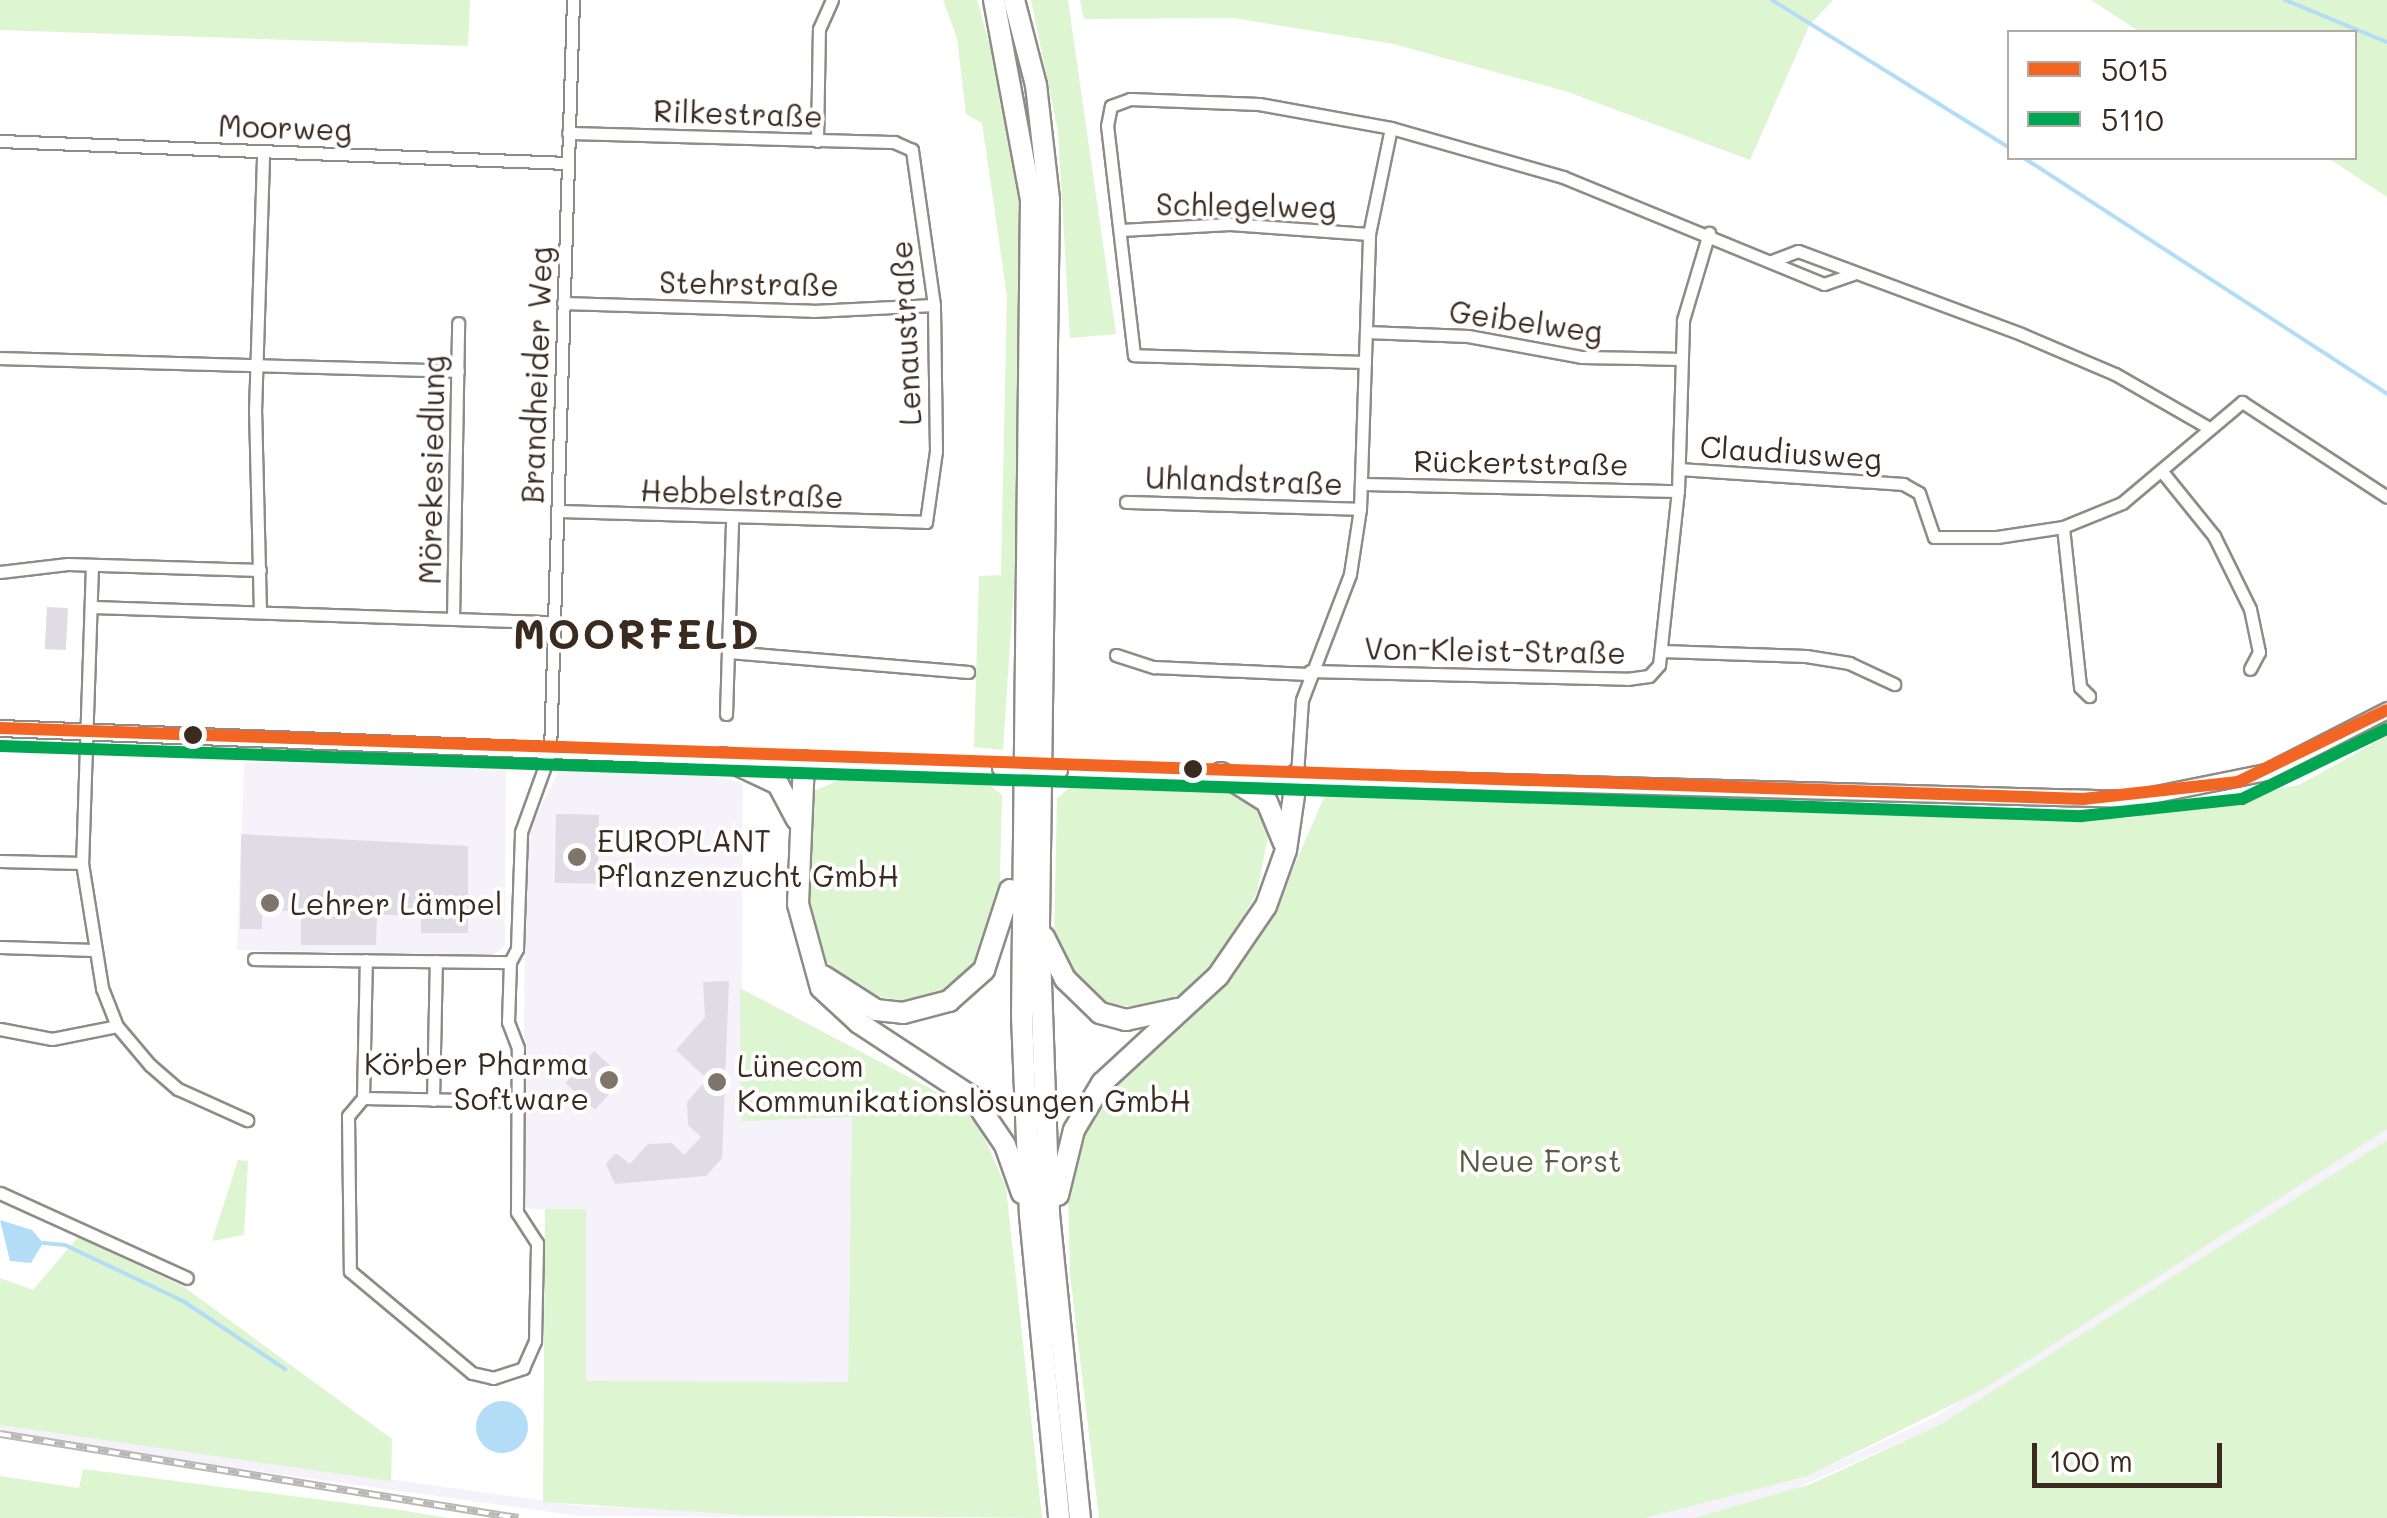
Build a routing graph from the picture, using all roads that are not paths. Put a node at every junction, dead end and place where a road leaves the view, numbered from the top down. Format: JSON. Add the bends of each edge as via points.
{"nodes":[{"id":1,"x":573,"y":0,"type":"edge"},
{"id":2,"x":832,"y":0,"type":"edge"},
{"id":3,"x":994,"y":0,"type":"edge"},
{"id":4,"x":1014,"y":0,"type":"edge"},
{"id":5,"x":1391,"y":128,"type":"junction"},
{"id":6,"x":568,"y":132,"type":"junction"},
{"id":7,"x":817,"y":140,"type":"junction"},
{"id":8,"x":0,"y":141,"type":"edge"},
{"id":9,"x":905,"y":145,"type":"joint"},
{"id":10,"x":263,"y":151,"type":"junction"},
{"id":11,"x":568,"y":164,"type":"junction"},
{"id":12,"x":1121,"y":230,"type":"junction"},
{"id":13,"x":1709,"y":233,"type":"junction"},
{"id":14,"x":1369,"y":234,"type":"junction"},
{"id":15,"x":1772,"y":261,"type":"junction"},
{"id":16,"x":1853,"y":274,"type":"junction"},
{"id":17,"x":563,"y":303,"type":"junction"},
{"id":18,"x":934,"y":305,"type":"junction"},
{"id":19,"x":458,"y":323,"type":"dead end"},
{"id":20,"x":1366,"y":332,"type":"junction"},
{"id":21,"x":0,"y":358,"type":"edge"},
{"id":22,"x":1680,"y":359,"type":"junction"},
{"id":23,"x":1365,"y":362,"type":"junction"},
{"id":24,"x":256,"y":365,"type":"junction"},
{"id":25,"x":458,"y":370,"type":"junction"},
{"id":26,"x":2209,"y":428,"type":"junction"},
{"id":27,"x":1679,"y":469,"type":"junction"},
{"id":28,"x":2164,"y":474,"type":"junction"},
{"id":29,"x":1364,"y":484,"type":"junction"},
{"id":30,"x":1678,"y":490,"type":"junction"},
{"id":31,"x":2387,"y":497,"type":"edge"},
{"id":32,"x":1126,"y":502,"type":"dead end"},
{"id":33,"x":1360,"y":509,"type":"junction"},
{"id":34,"x":557,"y":511,"type":"junction"},
{"id":35,"x":732,"y":518,"type":"junction"},
{"id":36,"x":926,"y":522,"type":"joint"},
{"id":37,"x":2063,"y":527,"type":"junction"},
{"id":38,"x":92,"y":565,"type":"junction"},
{"id":39,"x":260,"y":570,"type":"junction"},
{"id":40,"x":0,"y":572,"type":"edge"},
{"id":41,"x":91,"y":607,"type":"junction"},
{"id":42,"x":260,"y":612,"type":"junction"},
{"id":43,"x":452,"y":619,"type":"junction"},
{"id":44,"x":553,"y":622,"type":"junction"},
{"id":45,"x":1662,"y":651,"type":"junction"},
{"id":46,"x":729,"y":652,"type":"junction"},
{"id":47,"x":1116,"y":656,"type":"dead end"},
{"id":48,"x":2250,"y":669,"type":"dead end"},
{"id":49,"x":968,"y":672,"type":"dead end"},
{"id":50,"x":1309,"y":673,"type":"junction"},
{"id":51,"x":1894,"y":684,"type":"dead end"},
{"id":52,"x":2089,"y":696,"type":"dead end"},
{"id":53,"x":2387,"y":710,"type":"edge"},
{"id":54,"x":726,"y":714,"type":"dead end"},
{"id":55,"x":0,"y":728,"type":"edge"},
{"id":56,"x":87,"y":732,"type":"junction"},
{"id":57,"x":550,"y":752,"type":"junction"},
{"id":58,"x":722,"y":758,"type":"junction"},
{"id":59,"x":804,"y":761,"type":"junction"},
{"id":60,"x":1222,"y":773,"type":"junction"},
{"id":61,"x":1297,"y":776,"type":"junction"},
{"id":62,"x":799,"y":826,"type":"junction"},
{"id":63,"x":1019,"y":846,"type":"junction"},
{"id":64,"x":1286,"y":850,"type":"junction"},
{"id":65,"x":0,"y":861,"type":"edge"},
{"id":66,"x":82,"y":863,"type":"junction"},
{"id":67,"x":1039,"y":925,"type":"junction"},
{"id":68,"x":0,"y":947,"type":"edge"},
{"id":69,"x":93,"y":950,"type":"junction"},
{"id":70,"x":254,"y":958,"type":"dead end"},
{"id":71,"x":366,"y":960,"type":"junction"},
{"id":72,"x":436,"y":961,"type":"junction"},
{"id":73,"x":510,"y":962,"type":"junction"},
{"id":74,"x":813,"y":966,"type":"junction"},
{"id":75,"x":1192,"y":1002,"type":"junction"},
{"id":76,"x":118,"y":1026,"type":"junction"},
{"id":77,"x":0,"y":1029,"type":"edge"},
{"id":78,"x":363,"y":1098,"type":"junction"},
{"id":79,"x":433,"y":1100,"type":"junction"},
{"id":80,"x":516,"y":1101,"type":"junction"},
{"id":81,"x":247,"y":1120,"type":"dead end"},
{"id":82,"x":0,"y":1192,"type":"edge"},
{"id":83,"x":1030,"y":1215,"type":"junction"},
{"id":84,"x":1055,"y":1276,"type":"junction"},
{"id":85,"x":187,"y":1278,"type":"dead end"},
{"id":86,"x":1067,"y":1494,"type":"junction"},
{"id":87,"x":1060,"y":1518,"type":"edge"},
{"id":88,"x":1080,"y":1518,"type":"edge"}],
"edges":[{"from":1,"to":6,"type":"street","name":"Brandheider Weg"},
{"from":2,"to":7,"type":"street","via":[[819,29]]},
{"from":3,"to":63,"type":"highway","via":[[1031,200]]},
{"from":4,"to":67,"type":"highway","via":[[1044,140],[1051,268]]},
{"from":5,"to":12,"type":"street","via":[[1259,104],[1130,98],[1112,106],[1107,126]]},
{"from":5,"to":13,"type":"street","via":[[1563,177]]},
{"from":5,"to":14,"type":"street"},
{"from":6,"to":7,"type":"street","name":"Rilkestraße"},
{"from":6,"to":11,"type":"street","name":"Brandheider Weg"},
{"from":7,"to":9,"type":"street","name":"Rilkestraße"},
{"from":8,"to":10,"type":"street","name":"Moorweg"},
{"from":9,"to":18,"type":"street","name":"Lenaustraße","via":[[916,161]]},
{"from":10,"to":11,"type":"street","name":"Moorweg"},
{"from":10,"to":24,"type":"street"},
{"from":11,"to":17,"type":"street","name":"Brandheider Weg"},
{"from":12,"to":14,"type":"street","name":"Schlegelweg","via":[[1230,224]]},
{"from":12,"to":23,"type":"street","via":[[1134,355]]},
{"from":13,"to":15,"type":"street"},
{"from":13,"to":22,"type":"street","via":[[1687,291]]},
{"from":14,"to":20,"type":"street"},
{"from":15,"to":16,"type":"street","via":[[1798,251]]},
{"from":15,"to":16,"type":"street","via":[[1824,284]]},
{"from":16,"to":26,"type":"street","via":[[2070,353]]},
{"from":17,"to":18,"type":"street","name":"Stehrstraße","via":[[814,311]]},
{"from":17,"to":34,"type":"street","name":"Brandheider Weg"},
{"from":18,"to":36,"type":"street","name":"Lenaustraße","via":[[936,450]]},
{"from":19,"to":25,"type":"street","name":"Mörekesiedlung"},
{"from":20,"to":22,"type":"street","name":"Geibelweg","via":[[1468,336],[1581,357]]},
{"from":20,"to":23,"type":"street"},
{"from":21,"to":24,"type":"street"},
{"from":22,"to":27,"type":"street"},
{"from":23,"to":29,"type":"street"},
{"from":24,"to":25,"type":"street"},
{"from":24,"to":39,"type":"street"},
{"from":25,"to":43,"type":"street","name":"Mörekesiedlung"},
{"from":26,"to":28,"type":"street","name":"Claudiusweg"},
{"from":26,"to":31,"type":"street","name":"Claudiusweg","via":[[2242,402]]},
{"from":27,"to":30,"type":"street"},
{"from":27,"to":37,"type":"street","name":"Claudiusweg","via":[[1903,484],[1919,493],[1934,537]]},
{"from":28,"to":37,"type":"street","name":"Claudiusweg"},
{"from":28,"to":48,"type":"street","via":[[2214,536],[2250,609],[2259,652]]},
{"from":29,"to":30,"type":"street","name":"Rückertstraße"},
{"from":29,"to":33,"type":"street"},
{"from":30,"to":45,"type":"street"},
{"from":32,"to":33,"type":"street","name":"Uhlandstraße"},
{"from":33,"to":50,"type":"street","via":[[1350,574]]},
{"from":34,"to":35,"type":"street","name":"Hebbelstraße"},
{"from":34,"to":44,"type":"street","name":"Brandheider Weg"},
{"from":35,"to":36,"type":"street","name":"Hebbelstraße"},
{"from":35,"to":46,"type":"street"},
{"from":37,"to":52,"type":"street","via":[[2080,687]]},
{"from":38,"to":39,"type":"street"},
{"from":38,"to":40,"type":"street"},
{"from":38,"to":41,"type":"street"},
{"from":39,"to":42,"type":"street"},
{"from":41,"to":42,"type":"street","name":"Mörekesiedlung"},
{"from":41,"to":56,"type":"street"},
{"from":42,"to":43,"type":"street","name":"Mörekesiedlung"},
{"from":43,"to":44,"type":"street","name":"Mörekesiedlung"},
{"from":44,"to":57,"type":"street","name":"Brandheider Weg"},
{"from":45,"to":50,"type":"street","name":"Von-Kleist-Straße","via":[[1649,676],[1627,679]]},
{"from":45,"to":51,"type":"street","via":[[1806,656],[1849,663]]},
{"from":46,"to":49,"type":"street"},
{"from":46,"to":54,"type":"street"},
{"from":47,"to":50,"type":"street","via":[[1154,667]]},
{"from":50,"to":61,"type":"street"},
{"from":53,"to":61,"type":"street","via":[[2266,772],[2131,798]]},
{"from":55,"to":56,"type":"street"},
{"from":56,"to":57,"type":"street"},
{"from":56,"to":66,"type":"street"},
{"from":57,"to":58,"type":"street"},
{"from":57,"to":73,"type":"street","name":"Brandheider Weg","via":[[520,832],[517,949]]},
{"from":58,"to":59,"type":"street"},
{"from":58,"to":62,"type":"highway","via":[[778,784]]},
{"from":59,"to":60,"type":"street","bridge":true},
{"from":59,"to":62,"type":"highway"},
{"from":60,"to":61,"type":"street"},
{"from":60,"to":64,"type":"highway","via":[[1267,802]]},
{"from":61,"to":64,"type":"highway"},
{"from":62,"to":74,"type":"highway","via":[[799,926]]},
{"from":63,"to":74,"type":"highway","via":[[996,947],[949,1001],[914,1012],[876,1010]]},
{"from":63,"to":83,"type":"highway"},
{"from":64,"to":75,"type":"highway","via":[[1251,932]]},
{"from":65,"to":66,"type":"street"},
{"from":66,"to":69,"type":"street"},
{"from":67,"to":75,"type":"highway","via":[[1065,980],[1100,1013],[1154,1018]]},
{"from":67,"to":84,"type":"highway"},
{"from":68,"to":69,"type":"street"},
{"from":69,"to":76,"type":"street"},
{"from":70,"to":71,"type":"street"},
{"from":71,"to":72,"type":"street"},
{"from":71,"to":78,"type":"street"},
{"from":72,"to":73,"type":"street"},
{"from":72,"to":79,"type":"street"},
{"from":73,"to":80,"type":"street","name":"Brandheider Weg"},
{"from":74,"to":83,"type":"highway","via":[[837,1006],[974,1098],[1005,1145]]},
{"from":75,"to":84,"type":"highway","via":[[1102,1083],[1074,1130],[1058,1185]]},
{"from":76,"to":77,"type":"street","via":[[52,1038]]},
{"from":76,"to":81,"type":"street","via":[[178,1089]]},
{"from":78,"to":79,"type":"street"},
{"from":78,"to":80,"type":"street","name":"Brandheider Weg","via":[[348,1116],[350,1270],[472,1373],[504,1377],[529,1361],[537,1243],[517,1212]]},
{"from":79,"to":80,"type":"street"},
{"from":82,"to":85,"type":"street"},
{"from":83,"to":86,"type":"highway"},
{"from":84,"to":86,"type":"highway"},
{"from":86,"to":87,"type":"highway"},
{"from":86,"to":88,"type":"highway"}]}
